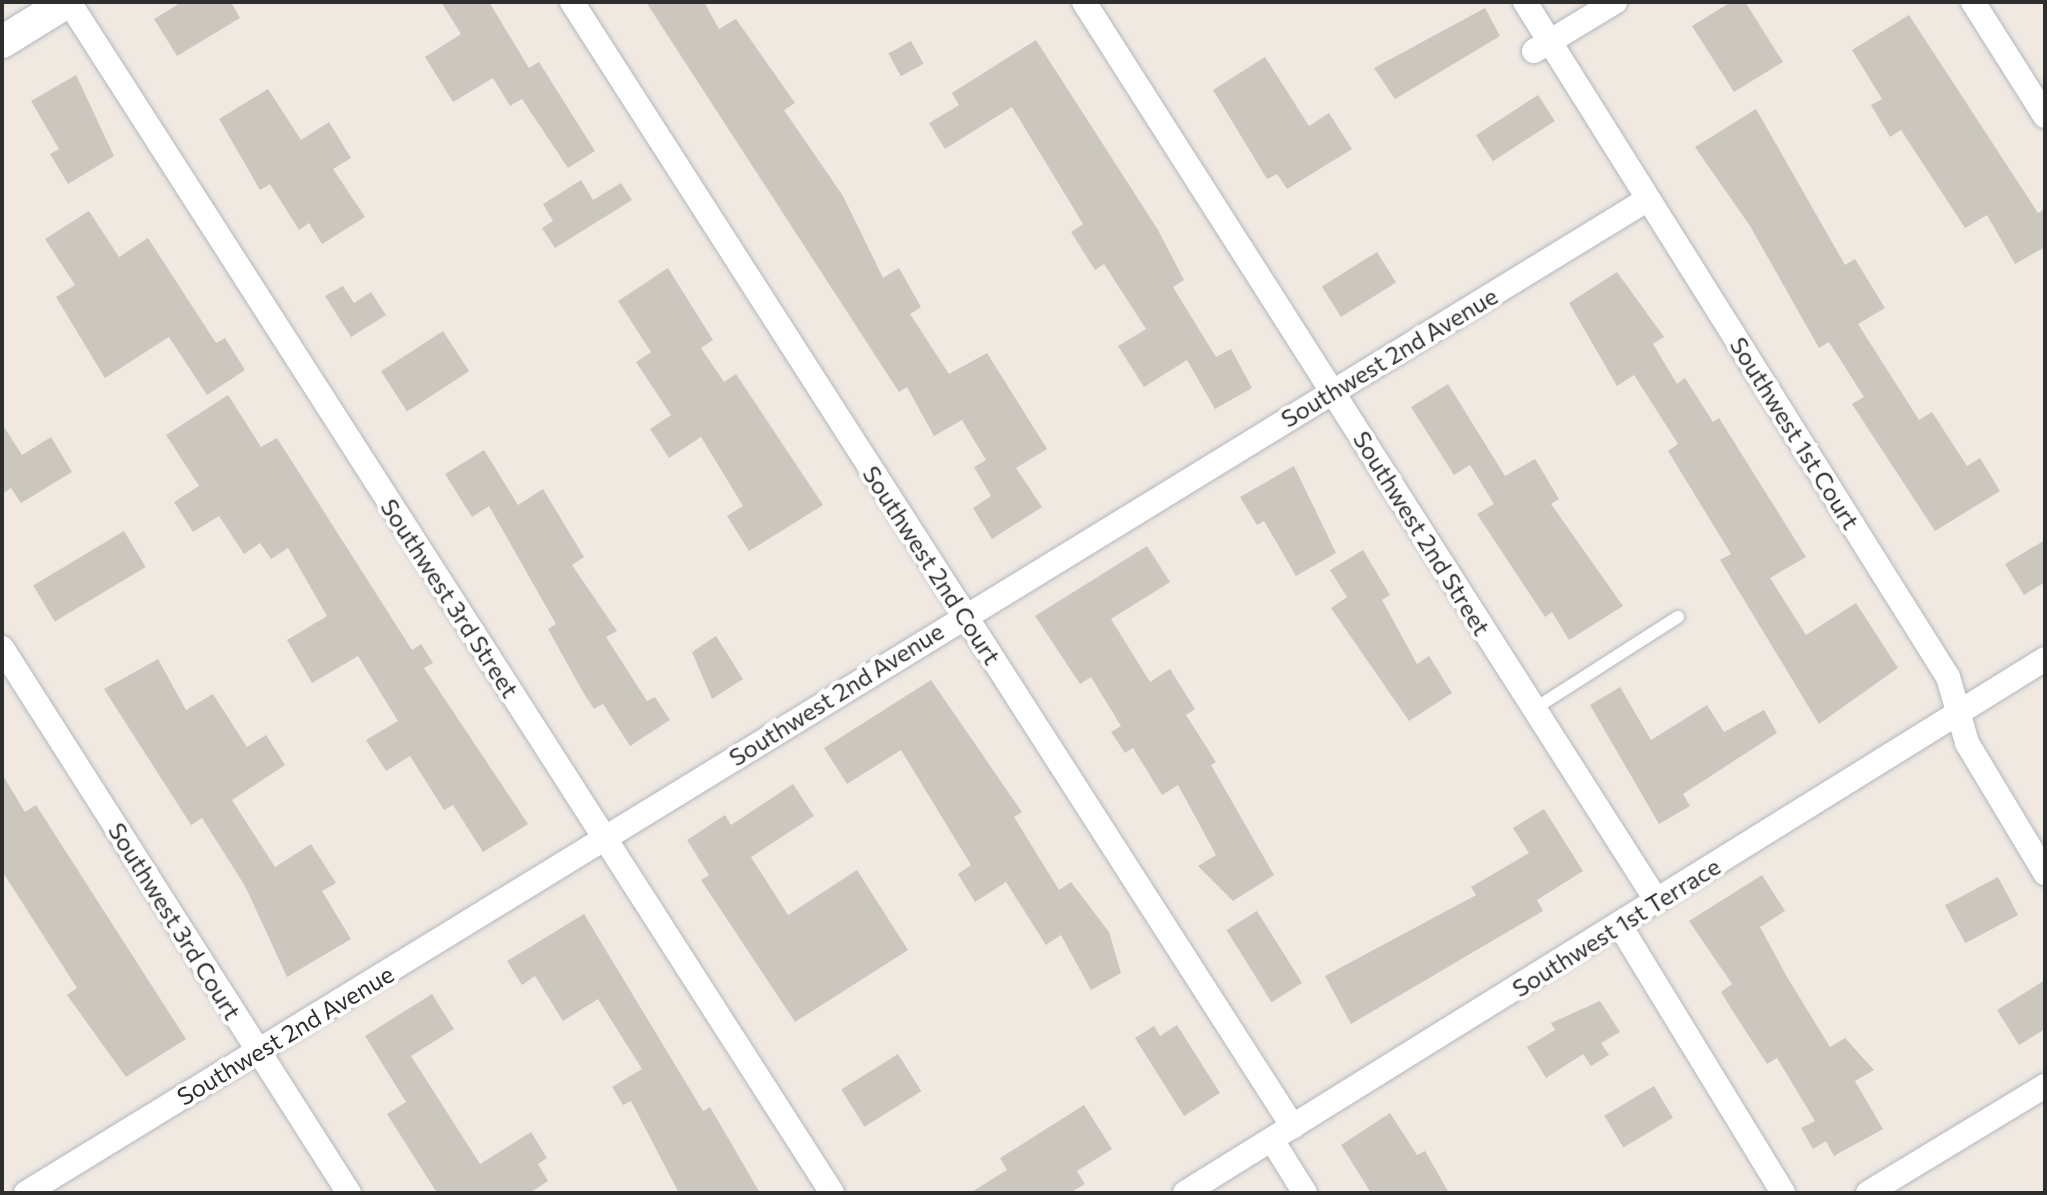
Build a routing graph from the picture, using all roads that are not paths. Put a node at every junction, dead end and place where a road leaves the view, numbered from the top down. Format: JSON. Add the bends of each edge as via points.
{"nodes":[{"id":1,"x":68,"y":2,"type":"edge"},
{"id":2,"x":572,"y":2,"type":"edge"},
{"id":3,"x":1084,"y":2,"type":"edge"},
{"id":4,"x":1525,"y":2,"type":"edge"},
{"id":5,"x":1615,"y":2,"type":"edge"},
{"id":6,"x":1973,"y":2,"type":"edge"},
{"id":7,"x":2,"y":42,"type":"edge"},
{"id":8,"x":1542,"y":46,"type":"junction"},
{"id":9,"x":2045,"y":116,"type":"edge"},
{"id":10,"x":1648,"y":199,"type":"junction"},
{"id":11,"x":1333,"y":392,"type":"junction"},
{"id":12,"x":963,"y":612,"type":"junction"},
{"id":13,"x":1678,"y":617,"type":"dead end"},
{"id":14,"x":2,"y":648,"type":"edge"},
{"id":15,"x":2045,"y":659,"type":"edge"},
{"id":16,"x":1534,"y":709,"type":"junction"},
{"id":17,"x":1958,"y":713,"type":"junction"},
{"id":18,"x":605,"y":841,"type":"junction"},
{"id":19,"x":2045,"y":873,"type":"edge"},
{"id":20,"x":1657,"y":901,"type":"junction"},
{"id":21,"x":1619,"y":924,"type":"junction"},
{"id":22,"x":257,"y":1051,"type":"junction"},
{"id":23,"x":2045,"y":1086,"type":"edge"},
{"id":24,"x":1282,"y":1134,"type":"junction"},
{"id":25,"x":26,"y":1193,"type":"edge"},
{"id":26,"x":349,"y":1193,"type":"edge"},
{"id":27,"x":832,"y":1193,"type":"edge"},
{"id":28,"x":1185,"y":1193,"type":"edge"},
{"id":29,"x":1305,"y":1193,"type":"edge"},
{"id":30,"x":1783,"y":1193,"type":"edge"},
{"id":31,"x":1868,"y":1193,"type":"edge"}],
"edges":[{"from":1,"to":7,"type":"street"},
{"from":1,"to":18,"type":"street","name":"Southwest 3rd Street"},
{"from":2,"to":12,"type":"street","name":"Southwest 2nd Court"},
{"from":3,"to":11,"type":"street","name":"Southwest 2nd Street"},
{"from":4,"to":8,"type":"street","name":"Southwest 1st Court"},
{"from":5,"to":8,"type":"street"},
{"from":6,"to":9,"type":"street"},
{"from":8,"to":10,"type":"street","name":"Southwest 1st Court"},
{"from":10,"to":11,"type":"street","name":"Southwest 2nd Avenue"},
{"from":10,"to":17,"type":"street","name":"Southwest 1st Court","via":[[1948,677]]},
{"from":11,"to":12,"type":"street","name":"Southwest 2nd Avenue"},
{"from":11,"to":16,"type":"street","name":"Southwest 2nd Street"},
{"from":12,"to":18,"type":"street","name":"Southwest 2nd Avenue"},
{"from":12,"to":24,"type":"street","name":"Southwest 2nd Court"},
{"from":13,"to":16,"type":"lane"},
{"from":14,"to":22,"type":"street","name":"Southwest 3rd Court"},
{"from":15,"to":17,"type":"street","name":"Southwest 1st Terrace"},
{"from":16,"to":20,"type":"street","name":"Southwest 2nd Street"},
{"from":17,"to":19,"type":"street","name":"Southwest 1st Court","via":[[1967,743]]},
{"from":17,"to":20,"type":"street","name":"Southwest 1st Terrace"},
{"from":18,"to":22,"type":"street","name":"Southwest 2nd Avenue"},
{"from":18,"to":27,"type":"street","name":"Southwest 3rd Street"},
{"from":20,"to":21,"type":"street","name":"Southwest 1st Terrace"},
{"from":21,"to":24,"type":"street","name":"Southwest 1st Terrace"},
{"from":21,"to":30,"type":"street"},
{"from":22,"to":25,"type":"street","name":"Southwest 2nd Avenue"},
{"from":22,"to":26,"type":"street","name":"Southwest 3rd Court"},
{"from":23,"to":31,"type":"street"},
{"from":24,"to":28,"type":"street","name":"Southwest 1st Terrace"},
{"from":24,"to":29,"type":"street","name":"Southwest 2nd Court"}]}
